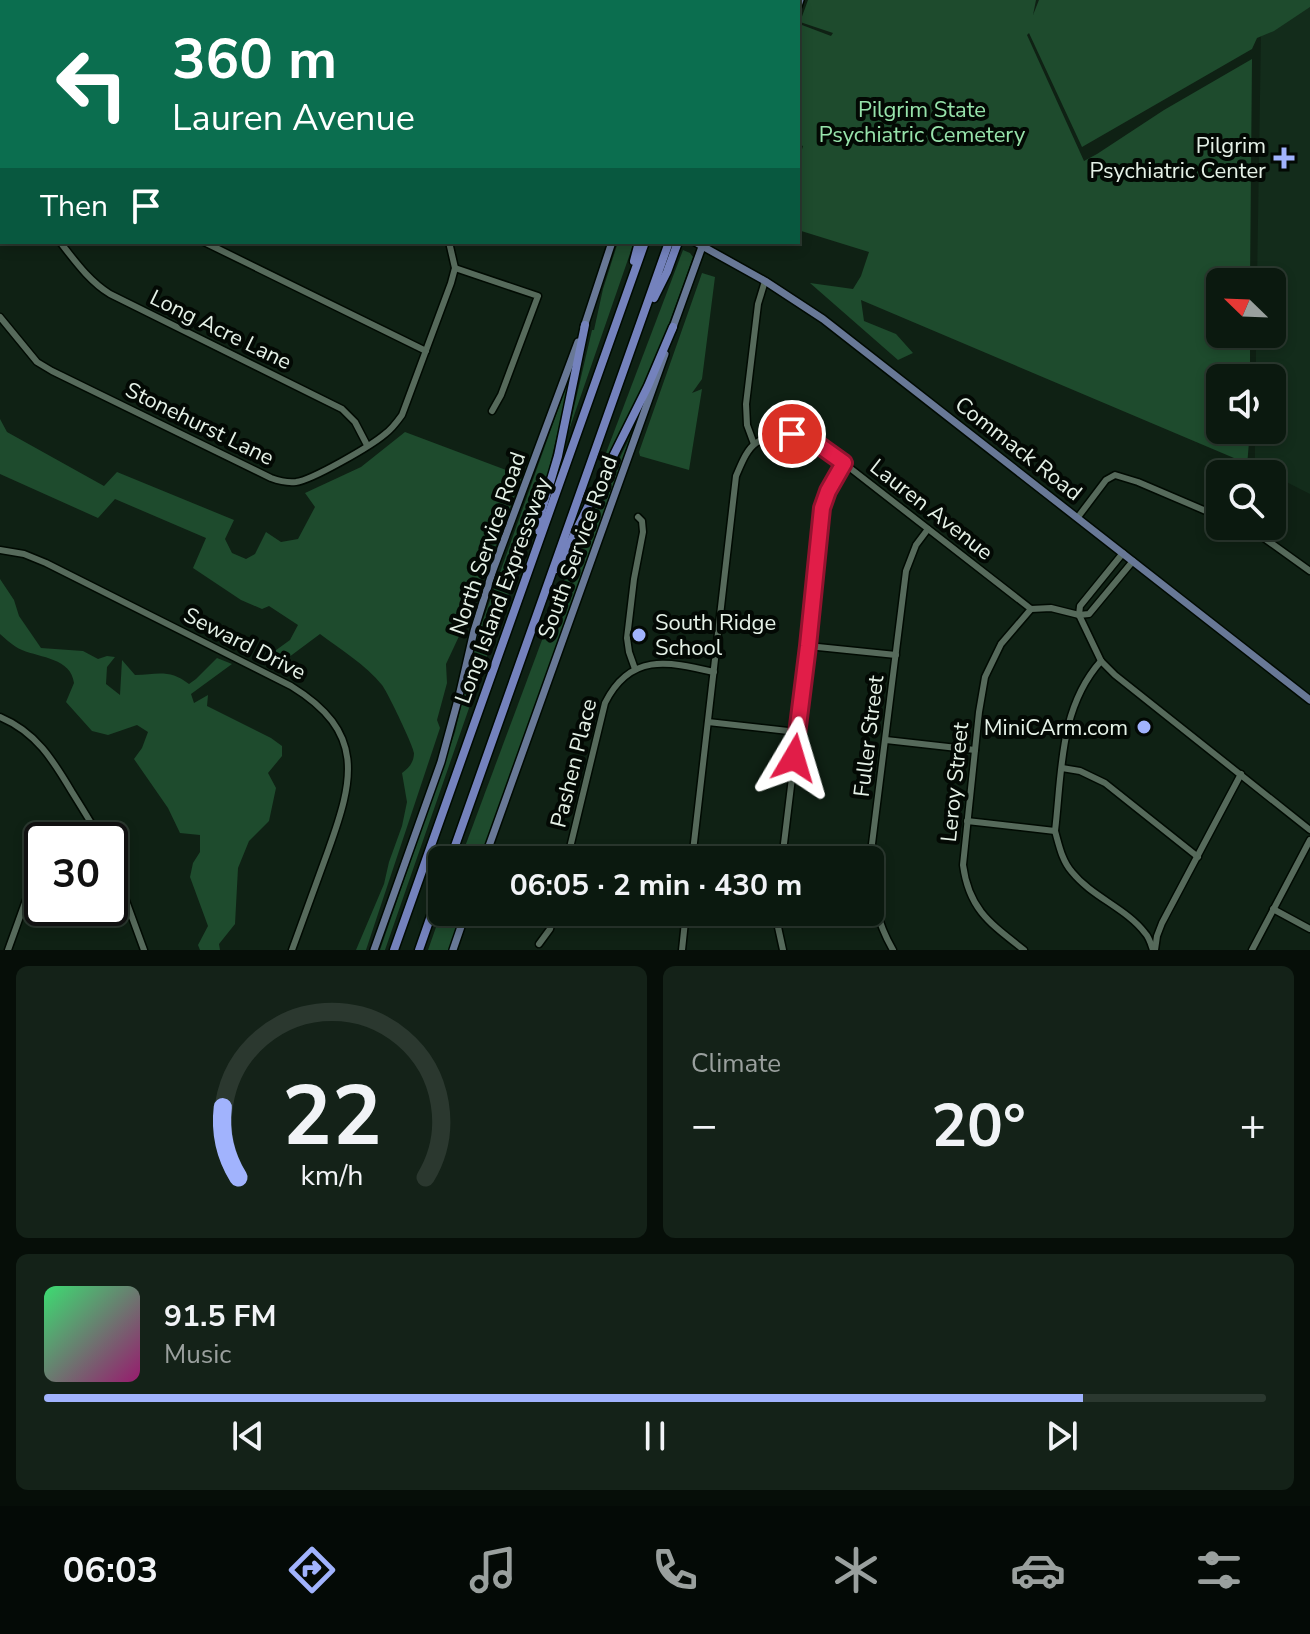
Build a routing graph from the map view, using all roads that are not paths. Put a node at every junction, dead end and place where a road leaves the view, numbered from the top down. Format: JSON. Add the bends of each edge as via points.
{"nodes":[{"id":1,"x":62,"y":244,"type":"edge"},
{"id":2,"x":208,"y":244,"type":"edge"},
{"id":3,"x":449,"y":244,"type":"edge"},
{"id":4,"x":611,"y":244,"type":"edge"},
{"id":5,"x":669,"y":244,"type":"edge"},
{"id":6,"x":677,"y":244,"type":"edge"},
{"id":7,"x":701,"y":244,"type":"edge"},
{"id":8,"x":703,"y":244,"type":"edge"},
{"id":9,"x":641,"y":245,"type":"edge"},
{"id":10,"x":667,"y":260,"type":"junction"},
{"id":11,"x":455,"y":268,"type":"junction"},
{"id":12,"x":765,"y":281,"type":"junction"},
{"id":13,"x":0,"y":317,"type":"edge"},
{"id":14,"x":585,"y":325,"type":"junction"},
{"id":15,"x":673,"y":327,"type":"junction"},
{"id":16,"x":426,"y":351,"type":"junction"},
{"id":17,"x":492,"y":411,"type":"dead end"},
{"id":18,"x":754,"y":444,"type":"junction"},
{"id":19,"x":367,"y":445,"type":"junction"},
{"id":20,"x":844,"y":463,"type":"junction"},
{"id":21,"x":1206,"y":511,"type":"edge"},
{"id":22,"x":638,"y":517,"type":"dead end"},
{"id":23,"x":1078,"y":517,"type":"junction"},
{"id":24,"x":928,"y":529,"type":"junction"},
{"id":25,"x":1267,"y":540,"type":"edge"},
{"id":26,"x":538,"y":544,"type":"junction"},
{"id":27,"x":0,"y":550,"type":"edge"},
{"id":28,"x":1123,"y":553,"type":"junction"},
{"id":29,"x":1133,"y":561,"type":"junction"},
{"id":30,"x":1310,"y":571,"type":"edge"},
{"id":31,"x":543,"y":594,"type":"junction"},
{"id":32,"x":1031,"y":609,"type":"junction"},
{"id":33,"x":1079,"y":615,"type":"junction"},
{"id":34,"x":808,"y":646,"type":"junction"},
{"id":35,"x":896,"y":655,"type":"junction"},
{"id":36,"x":1101,"y":661,"type":"junction"},
{"id":37,"x":635,"y":669,"type":"junction"},
{"id":38,"x":714,"y":672,"type":"junction"},
{"id":39,"x":1310,"y":700,"type":"edge"},
{"id":40,"x":0,"y":717,"type":"edge"},
{"id":41,"x":708,"y":722,"type":"junction"},
{"id":42,"x":797,"y":732,"type":"junction"},
{"id":43,"x":886,"y":740,"type":"junction"},
{"id":44,"x":975,"y":750,"type":"junction"},
{"id":45,"x":1062,"y":768,"type":"junction"},
{"id":46,"x":1241,"y":774,"type":"junction"},
{"id":47,"x":967,"y":821,"type":"junction"},
{"id":48,"x":90,"y":822,"type":"edge"},
{"id":49,"x":1310,"y":830,"type":"edge"},
{"id":50,"x":1055,"y":831,"type":"junction"},
{"id":51,"x":1310,"y":840,"type":"edge"},
{"id":52,"x":455,"y":846,"type":"edge"},
{"id":53,"x":489,"y":846,"type":"edge"},
{"id":54,"x":570,"y":846,"type":"edge"},
{"id":55,"x":694,"y":846,"type":"edge"},
{"id":56,"x":784,"y":846,"type":"edge"},
{"id":57,"x":872,"y":846,"type":"edge"},
{"id":58,"x":1198,"y":857,"type":"junction"},
{"id":59,"x":24,"y":906,"type":"edge"},
{"id":60,"x":128,"y":906,"type":"edge"},
{"id":61,"x":1273,"y":909,"type":"junction"},
{"id":62,"x":428,"y":924,"type":"edge"},
{"id":63,"x":461,"y":926,"type":"edge"},
{"id":64,"x":551,"y":926,"type":"edge"},
{"id":65,"x":683,"y":926,"type":"edge"},
{"id":66,"x":778,"y":926,"type":"edge"},
{"id":67,"x":881,"y":926,"type":"edge"},
{"id":68,"x":1310,"y":929,"type":"edge"},
{"id":69,"x":539,"y":944,"type":"dead end"},
{"id":70,"x":8,"y":950,"type":"edge"},
{"id":71,"x":144,"y":950,"type":"edge"},
{"id":72,"x":292,"y":950,"type":"edge"},
{"id":73,"x":374,"y":950,"type":"edge"},
{"id":74,"x":394,"y":950,"type":"edge"},
{"id":75,"x":419,"y":950,"type":"edge"},
{"id":76,"x":453,"y":950,"type":"edge"},
{"id":77,"x":682,"y":950,"type":"edge"},
{"id":78,"x":783,"y":950,"type":"edge"},
{"id":79,"x":893,"y":950,"type":"edge"},
{"id":80,"x":1024,"y":950,"type":"edge"},
{"id":81,"x":1154,"y":950,"type":"edge"},
{"id":82,"x":1252,"y":950,"type":"edge"}],
"edges":[{"from":1,"to":19,"type":"street","name":"Long Acre Lane","via":[[98,287],[342,409]]},
{"from":2,"to":16,"type":"street"},
{"from":3,"to":11,"type":"street"},
{"from":4,"to":14,"type":"main road","name":"North Service Road"},
{"from":5,"to":10,"type":"highway"},
{"from":6,"to":10,"type":"highway"},
{"from":7,"to":15,"type":"main road","name":"South Service Road"},
{"from":8,"to":12,"type":"main road","name":"Commack Road"},
{"from":9,"to":26,"type":"highway","name":"Long Island Expressway"},
{"from":10,"to":31,"type":"highway","name":"Long Island Expressway"},
{"from":11,"to":16,"type":"street","name":"Stonehurst Lane"},
{"from":11,"to":17,"type":"street","via":[[538,296]]},
{"from":12,"to":18,"type":"street","via":[[746,404]]},
{"from":12,"to":23,"type":"main road","name":"Commack Road","via":[[823,319]]},
{"from":13,"to":19,"type":"street","name":"Stonehurst Lane","via":[[37,362],[52,371],[271,478],[305,480]]},
{"from":14,"to":26,"type":"highway"},
{"from":14,"to":73,"type":"main road","name":"North Service Road","via":[[493,570],[441,762]]},
{"from":15,"to":31,"type":"highway"},
{"from":15,"to":53,"type":"main road","name":"South Service Road"},
{"from":16,"to":19,"type":"street","name":"Stonehurst Lane","via":[[402,415]]},
{"from":18,"to":20,"type":"street","name":"Lauren Avenue","via":[[792,434],[809,438]]},
{"from":18,"to":38,"type":"street","via":[[736,476]]},
{"from":20,"to":24,"type":"street","name":"Lauren Avenue"},
{"from":20,"to":34,"type":"street","via":[[822,508]]},
{"from":21,"to":23,"type":"street","via":[[1115,475]]},
{"from":22,"to":37,"type":"street","via":[[643,532],[627,638]]},
{"from":23,"to":28,"type":"main road","name":"Commack Road"},
{"from":24,"to":32,"type":"street","name":"Lauren Avenue"},
{"from":24,"to":35,"type":"street","name":"Fuller Street","via":[[906,571]]},
{"from":25,"to":30,"type":"street"},
{"from":26,"to":74,"type":"highway","name":"Long Island Expressway"},
{"from":27,"to":72,"type":"street","name":"Seward Drive","via":[[46,563],[291,686],[325,710],[345,746],[347,792]]},
{"from":28,"to":29,"type":"main road","name":"Commack Road"},
{"from":28,"to":33,"type":"street","via":[[1080,606]]},
{"from":29,"to":33,"type":"street","via":[[1089,614]]},
{"from":29,"to":39,"type":"main road","name":"Commack Road"},
{"from":31,"to":52,"type":"highway","name":"Long Island Expressway"},
{"from":32,"to":33,"type":"street"},
{"from":32,"to":44,"type":"street","name":"Leroy Street","via":[[990,665]]},
{"from":33,"to":36,"type":"street"},
{"from":34,"to":35,"type":"street"},
{"from":34,"to":42,"type":"street"},
{"from":35,"to":43,"type":"street","name":"Fuller Street"},
{"from":36,"to":45,"type":"street","via":[[1073,707]]},
{"from":36,"to":46,"type":"street"},
{"from":37,"to":38,"type":"street","via":[[670,664]]},
{"from":37,"to":54,"type":"street","name":"Pashen Place","via":[[612,689],[605,703]]},
{"from":38,"to":41,"type":"street"},
{"from":40,"to":48,"type":"street","via":[[40,744]]},
{"from":41,"to":42,"type":"street"},
{"from":41,"to":55,"type":"street"},
{"from":42,"to":56,"type":"street"},
{"from":43,"to":44,"type":"street"},
{"from":43,"to":57,"type":"street","name":"Fuller Street"},
{"from":44,"to":47,"type":"street","name":"Leroy Street"},
{"from":45,"to":50,"type":"street"},
{"from":45,"to":58,"type":"street","via":[[1105,783]]},
{"from":46,"to":49,"type":"street"},
{"from":46,"to":58,"type":"street"},
{"from":47,"to":50,"type":"street"},
{"from":47,"to":80,"type":"street","name":"Leroy Street","via":[[963,865],[971,897],[989,921]]},
{"from":50,"to":81,"type":"street","via":[[1069,870],[1130,918]]},
{"from":51,"to":61,"type":"street"},
{"from":58,"to":81,"type":"street","via":[[1162,923]]},
{"from":59,"to":70,"type":"street"},
{"from":60,"to":71,"type":"street"},
{"from":61,"to":68,"type":"street"},
{"from":61,"to":82,"type":"street"},
{"from":62,"to":75,"type":"highway"},
{"from":63,"to":76,"type":"main road"},
{"from":64,"to":69,"type":"street"},
{"from":65,"to":77,"type":"street"},
{"from":66,"to":78,"type":"street"},
{"from":67,"to":79,"type":"street","name":"Fuller Street"}]}
